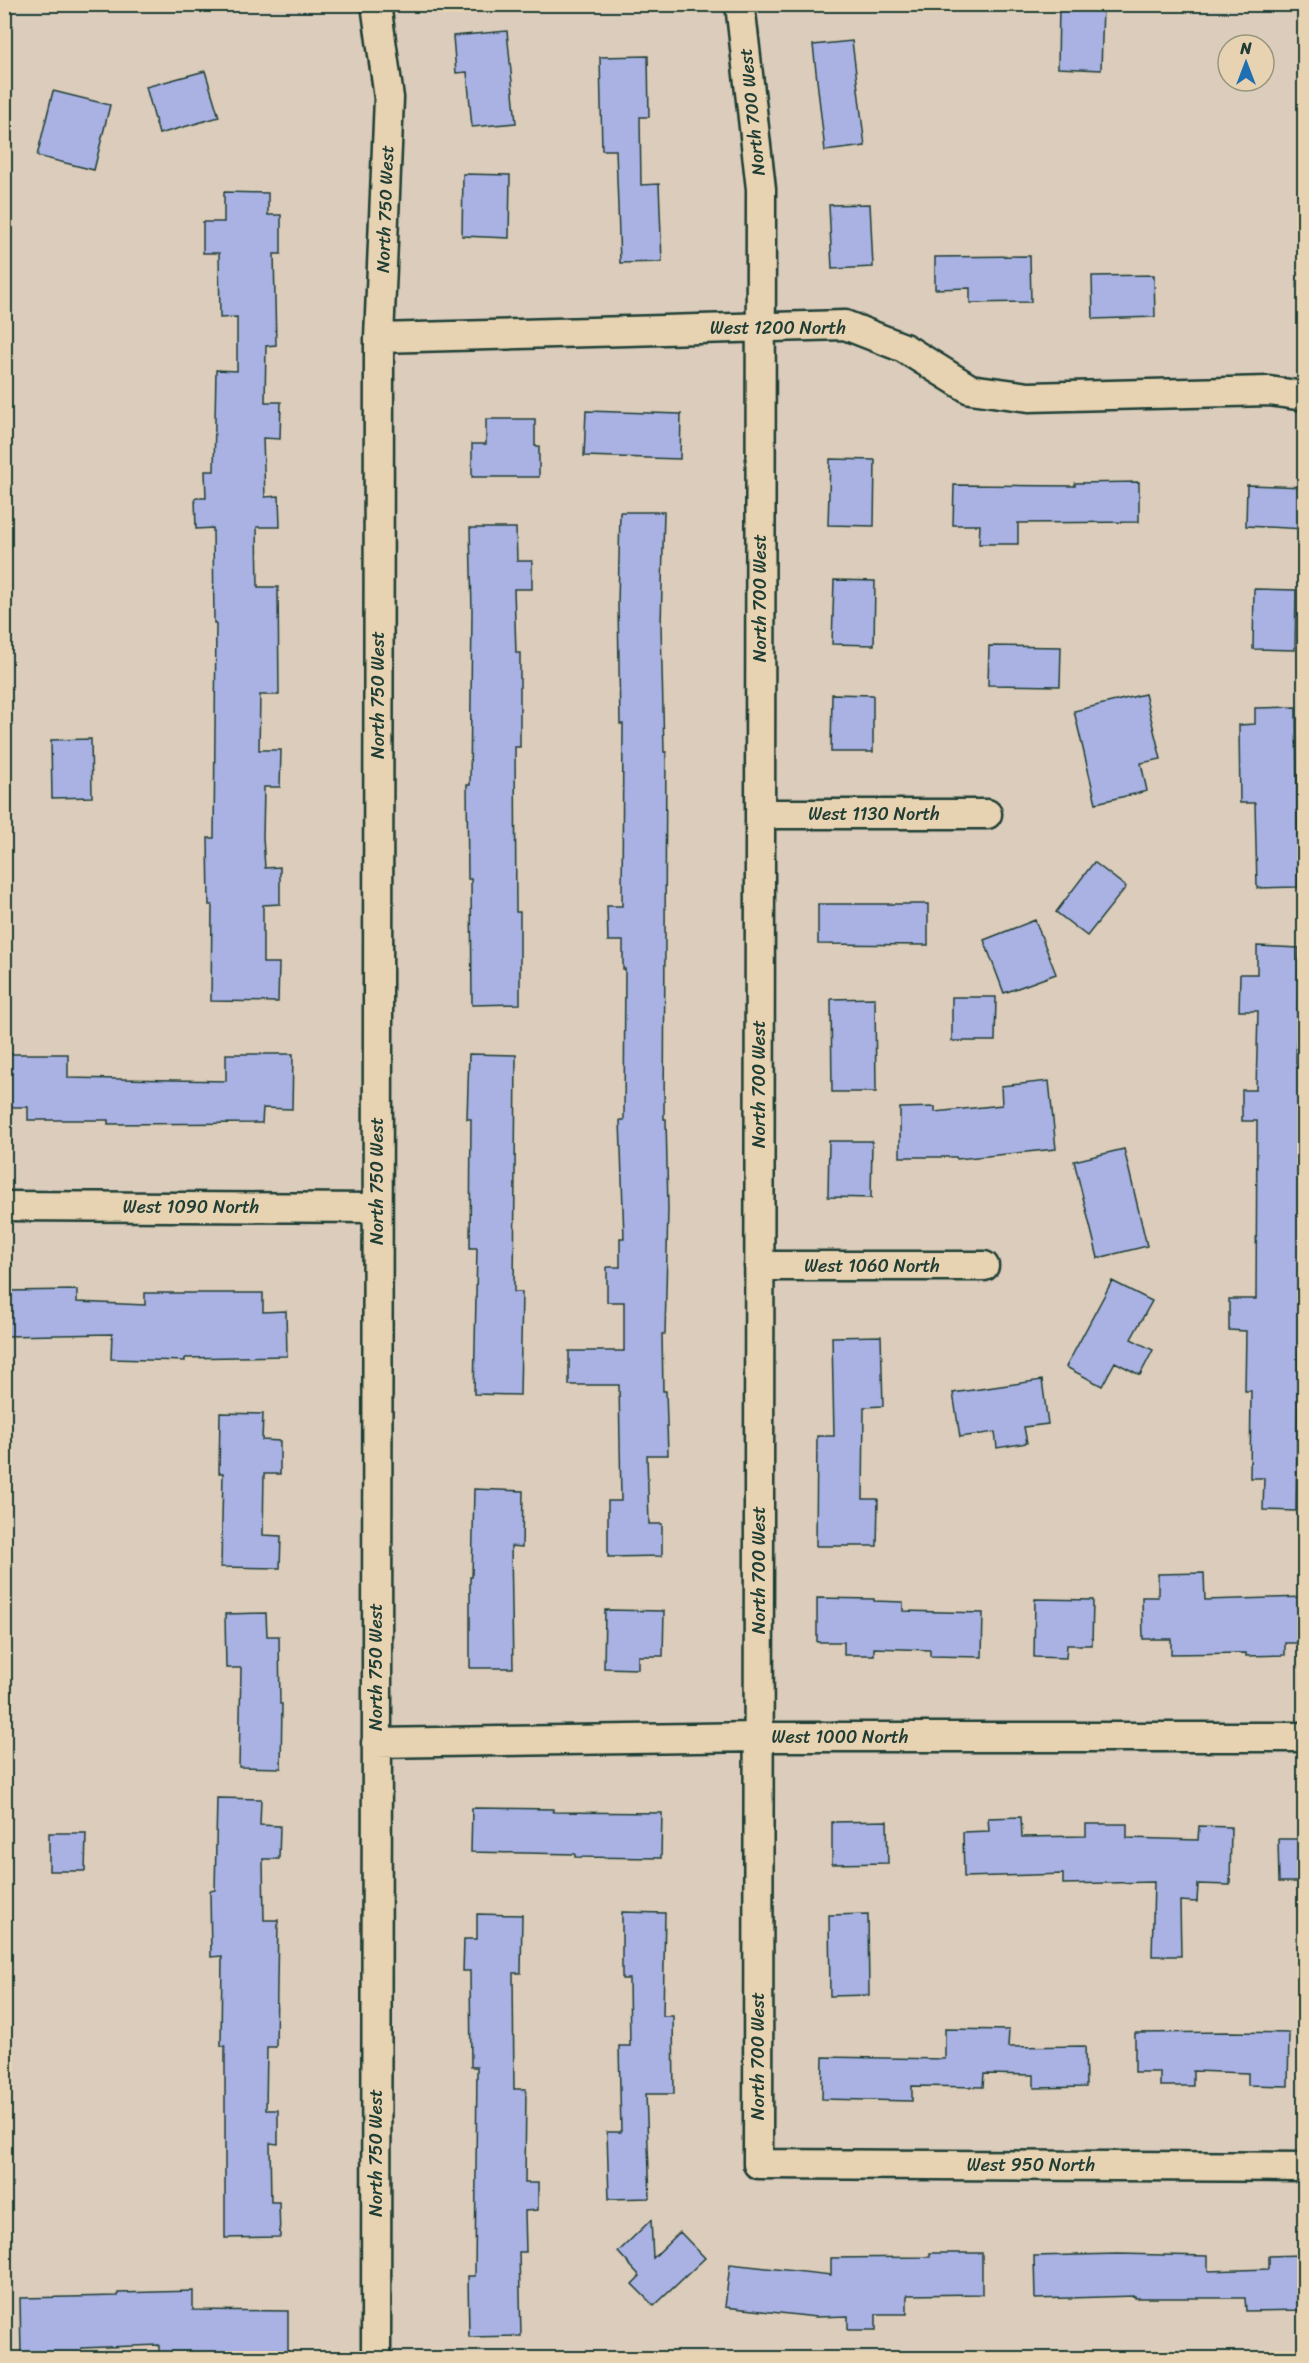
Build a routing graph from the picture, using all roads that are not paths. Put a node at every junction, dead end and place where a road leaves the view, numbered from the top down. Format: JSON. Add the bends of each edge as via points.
{"nodes":[{"id":1,"x":376,"y":4,"type":"edge"},
{"id":2,"x":740,"y":4,"type":"edge"},
{"id":3,"x":760,"y":326,"type":"junction"},
{"id":4,"x":380,"y":338,"type":"junction"},
{"id":5,"x":1305,"y":396,"type":"edge"},
{"id":6,"x":760,"y":814,"type":"junction"},
{"id":7,"x":987,"y":814,"type":"dead end"},
{"id":8,"x":4,"y":1206,"type":"edge"},
{"id":9,"x":377,"y":1208,"type":"junction"},
{"id":10,"x":759,"y":1266,"type":"junction"},
{"id":11,"x":984,"y":1266,"type":"dead end"},
{"id":12,"x":758,"y":1737,"type":"junction"},
{"id":13,"x":1305,"y":1737,"type":"edge"},
{"id":14,"x":376,"y":1743,"type":"junction"},
{"id":15,"x":758,"y":2164,"type":"joint"},
{"id":16,"x":1305,"y":2167,"type":"edge"},
{"id":17,"x":376,"y":2358,"type":"edge"}],
"edges":[{"from":1,"to":4,"type":"street","name":"North 750 West","via":[[389,98]]},
{"from":2,"to":3,"type":"street","name":"North 700 West","via":[[761,189]]},
{"from":3,"to":4,"type":"street","name":"West 1200 North"},
{"from":3,"to":5,"type":"street","name":"West 1200 North","via":[[845,325],[904,348],[970,388],[1029,397],[1269,391]]},
{"from":3,"to":6,"type":"street","name":"North 700 West"},
{"from":4,"to":9,"type":"street","name":"North 750 West"},
{"from":6,"to":7,"type":"street","name":"West 1130 North"},
{"from":6,"to":10,"type":"street","name":"North 700 West"},
{"from":8,"to":9,"type":"street","name":"West 1090 North"},
{"from":9,"to":14,"type":"street","name":"North 750 West"},
{"from":10,"to":11,"type":"street","name":"West 1060 North"},
{"from":10,"to":12,"type":"street","name":"North 700 West"},
{"from":12,"to":13,"type":"street","name":"West 1000 North"},
{"from":12,"to":14,"type":"street","name":"West 1000 North"},
{"from":12,"to":15,"type":"street","name":"North 700 West"},
{"from":14,"to":17,"type":"street","name":"North 750 West"},
{"from":15,"to":16,"type":"street","name":"West 950 North"}]}
